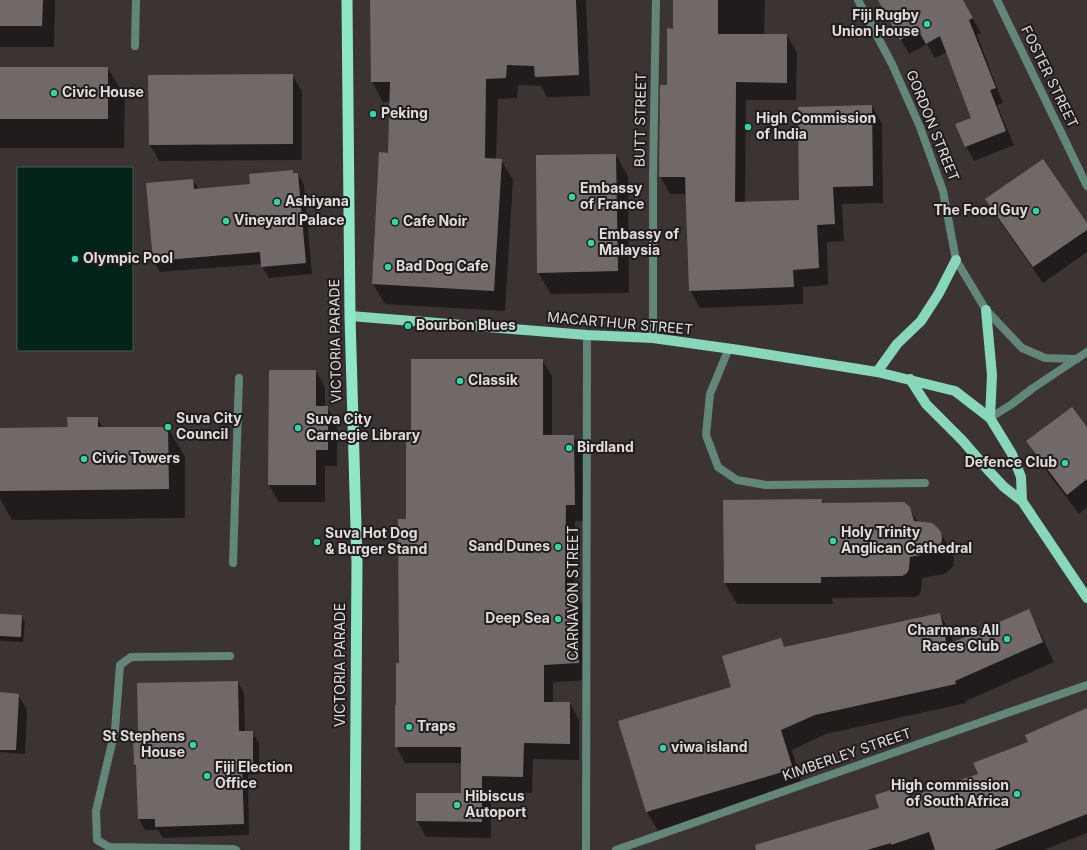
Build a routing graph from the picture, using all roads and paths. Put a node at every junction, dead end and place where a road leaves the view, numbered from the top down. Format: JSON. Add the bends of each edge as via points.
{"nodes":[{"id":1,"x":136,"y":0,"type":"edge"},
{"id":2,"x":347,"y":0,"type":"edge"},
{"id":3,"x":656,"y":0,"type":"edge"},
{"id":4,"x":858,"y":0,"type":"edge"},
{"id":5,"x":997,"y":0,"type":"edge"},
{"id":6,"x":135,"y":46,"type":"dead end"},
{"id":7,"x":1087,"y":186,"type":"edge"},
{"id":8,"x":956,"y":260,"type":"junction"},
{"id":9,"x":986,"y":310,"type":"junction"},
{"id":10,"x":350,"y":316,"type":"junction"},
{"id":11,"x":587,"y":335,"type":"junction"},
{"id":12,"x":653,"y":338,"type":"junction"},
{"id":13,"x":729,"y":348,"type":"junction"},
{"id":14,"x":1087,"y":352,"type":"edge"},
{"id":15,"x":1077,"y":359,"type":"junction"},
{"id":16,"x":877,"y":372,"type":"junction"},
{"id":17,"x":239,"y":378,"type":"dead end"},
{"id":18,"x":910,"y":379,"type":"junction"},
{"id":19,"x":990,"y":418,"type":"junction"},
{"id":20,"x":925,"y":483,"type":"dead end"},
{"id":21,"x":1022,"y":501,"type":"junction"},
{"id":22,"x":233,"y":563,"type":"dead end"},
{"id":23,"x":1087,"y":598,"type":"edge"},
{"id":24,"x":230,"y":656,"type":"dead end"},
{"id":25,"x":1087,"y":685,"type":"edge"},
{"id":26,"x":236,"y":850,"type":"edge"},
{"id":27,"x":355,"y":850,"type":"edge"},
{"id":28,"x":586,"y":850,"type":"edge"},
{"id":29,"x":616,"y":850,"type":"edge"}],
"edges":[{"from":1,"to":6,"type":"street"},
{"from":2,"to":10,"type":"highway","name":"VICTORIA PARADE"},
{"from":3,"to":12,"type":"street","name":"BUTT STREET"},
{"from":4,"to":8,"type":"street","name":"GORDON STREET","via":[[892,64],[920,127],[943,191]]},
{"from":5,"to":7,"type":"street","name":"FOSTER STREET"},
{"from":8,"to":9,"type":"street","name":"GORDON STREET"},
{"from":8,"to":16,"type":"main road","via":[[921,320],[897,344]]},
{"from":9,"to":15,"type":"street","name":"GORDON STREET","via":[[1022,348],[1045,358]]},
{"from":9,"to":19,"type":"main road","via":[[992,375]]},
{"from":10,"to":11,"type":"main road","name":"MACARTHUR STREET"},
{"from":10,"to":27,"type":"highway","name":"VICTORIA PARADE","via":[[357,563]]},
{"from":11,"to":12,"type":"main road","name":"MACARTHUR STREET"},
{"from":11,"to":28,"type":"street","name":"CARNAVON STREET"},
{"from":12,"to":13,"type":"main road","name":"MACARTHUR STREET"},
{"from":13,"to":16,"type":"main road","name":"MACARTHUR STREET"},
{"from":13,"to":20,"type":"street","via":[[710,394],[706,435],[718,467],[737,480],[766,485]]},
{"from":14,"to":15,"type":"street"},
{"from":15,"to":19,"type":"street"},
{"from":16,"to":18,"type":"main road","name":"MACARTHUR STREET"},
{"from":17,"to":22,"type":"street"},
{"from":18,"to":19,"type":"main road","name":"MACARTHUR STREET","via":[[955,391]]},
{"from":18,"to":21,"type":"main road","via":[[926,404],[1004,487]]},
{"from":19,"to":21,"type":"main road","name":"MACARTHUR STREET","via":[[1012,454],[1021,477]]},
{"from":21,"to":23,"type":"main road"},
{"from":24,"to":26,"type":"street","via":[[130,657],[120,665],[115,730],[96,819],[97,840],[109,847]]},
{"from":25,"to":29,"type":"street","name":"KIMBERLEY STREET"}]}
